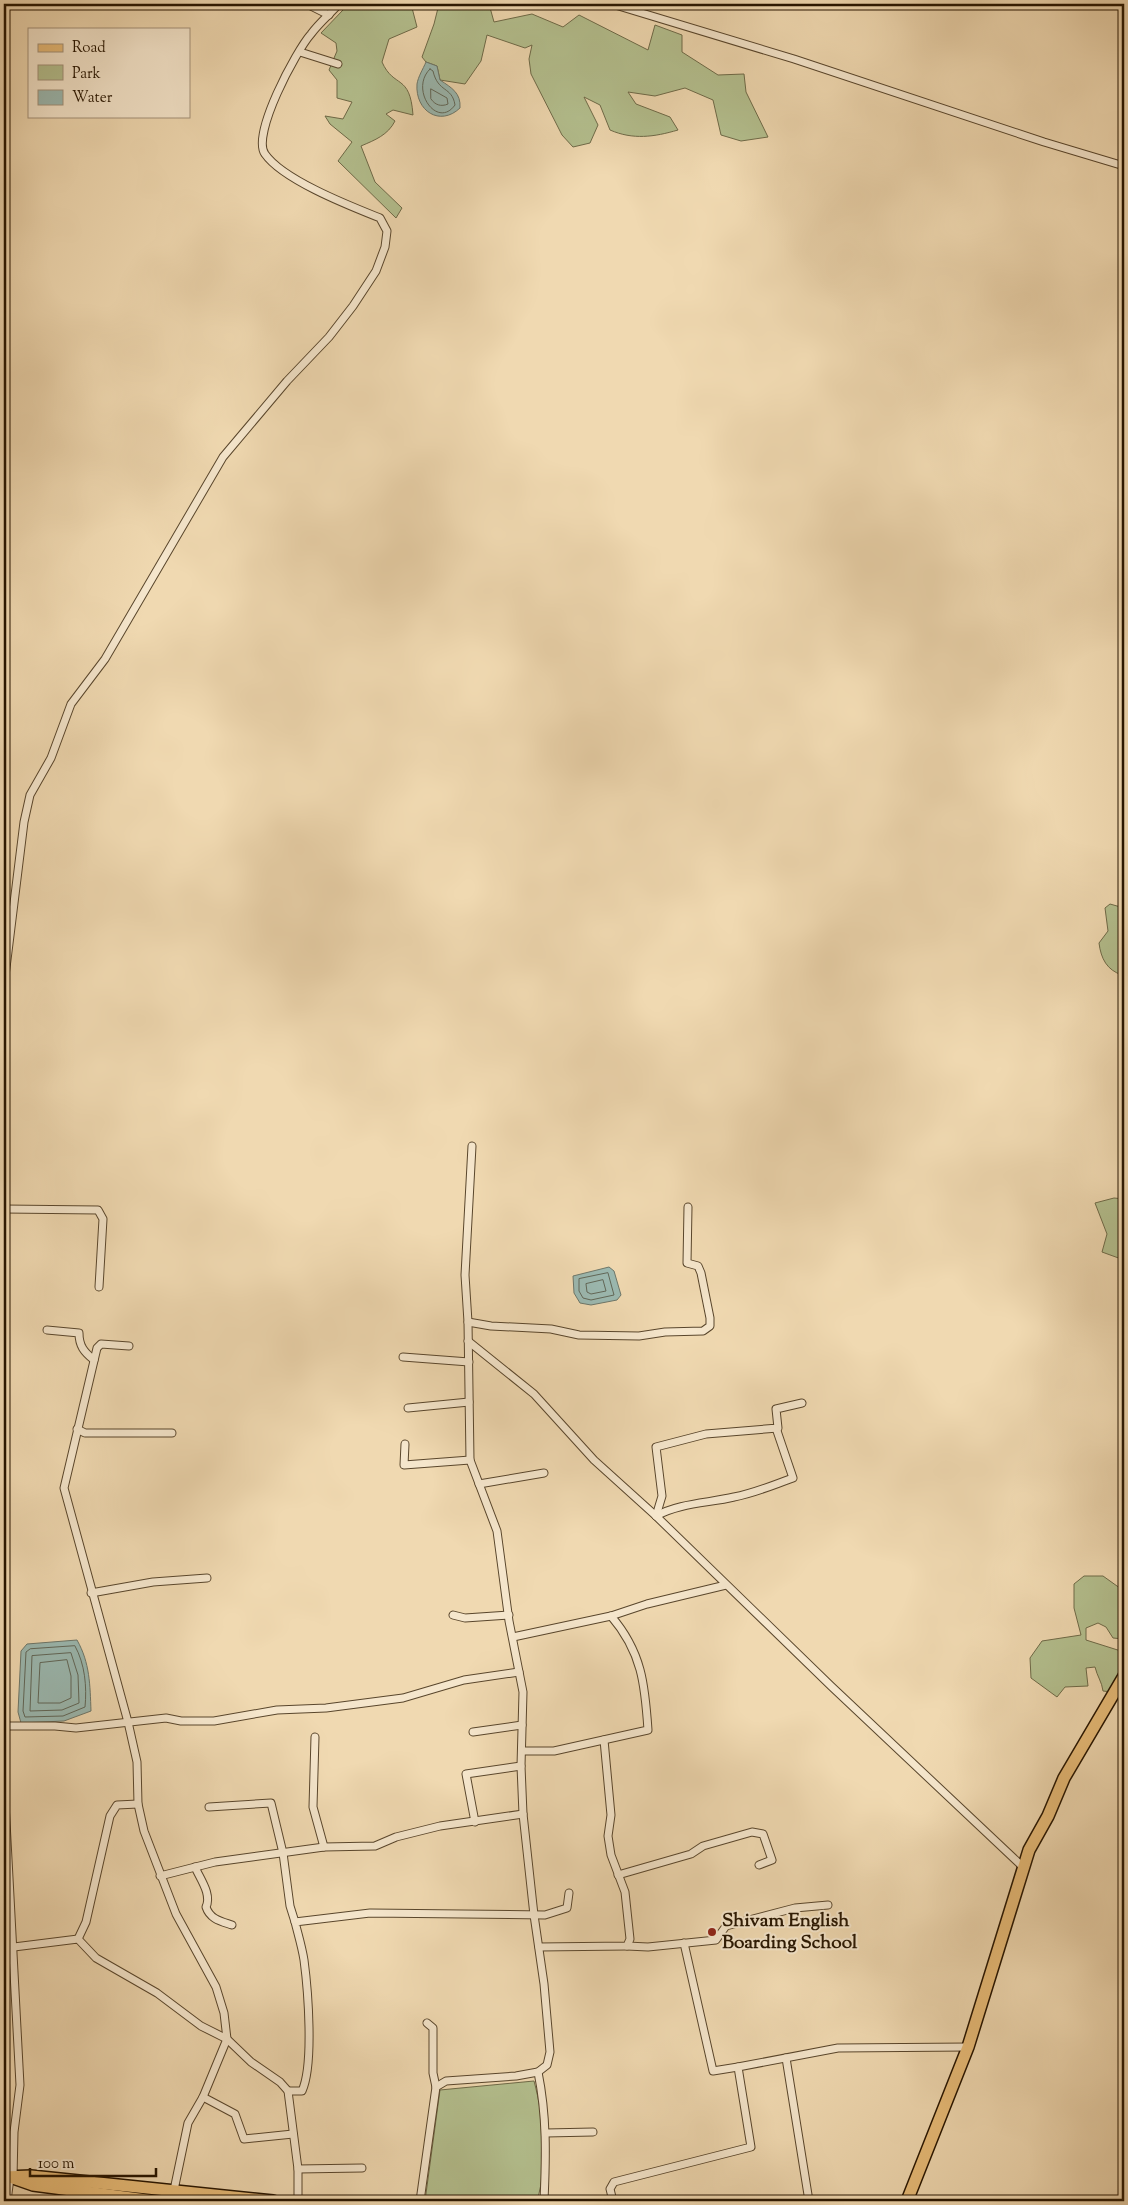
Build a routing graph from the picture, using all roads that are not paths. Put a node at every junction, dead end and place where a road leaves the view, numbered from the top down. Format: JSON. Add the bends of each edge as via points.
{"nodes":[{"id":1,"x":307,"y":4,"type":"edge"},
{"id":2,"x":339,"y":4,"type":"edge"},
{"id":3,"x":612,"y":4,"type":"edge"},
{"id":4,"x":641,"y":4,"type":"edge"},
{"id":5,"x":642,"y":13,"type":"junction"},
{"id":6,"x":329,"y":15,"type":"junction"},
{"id":7,"x":300,"y":52,"type":"junction"},
{"id":8,"x":338,"y":64,"type":"dead end"},
{"id":9,"x":1124,"y":166,"type":"edge"},
{"id":10,"x":4,"y":984,"type":"edge"},
{"id":11,"x":472,"y":1146,"type":"dead end"},
{"id":12,"x":688,"y":1207,"type":"dead end"},
{"id":13,"x":4,"y":1210,"type":"edge"},
{"id":14,"x":99,"y":1287,"type":"dead end"},
{"id":15,"x":468,"y":1322,"type":"junction"},
{"id":16,"x":47,"y":1330,"type":"dead end"},
{"id":17,"x":468,"y":1340,"type":"junction"},
{"id":18,"x":129,"y":1346,"type":"dead end"},
{"id":19,"x":402,"y":1357,"type":"dead end"},
{"id":20,"x":94,"y":1360,"type":"junction"},
{"id":21,"x":469,"y":1362,"type":"junction"},
{"id":22,"x":469,"y":1402,"type":"junction"},
{"id":23,"x":802,"y":1403,"type":"dead end"},
{"id":24,"x":408,"y":1408,"type":"dead end"},
{"id":25,"x":776,"y":1428,"type":"junction"},
{"id":26,"x":77,"y":1430,"type":"junction"},
{"id":27,"x":172,"y":1433,"type":"dead end"},
{"id":28,"x":405,"y":1444,"type":"dead end"},
{"id":29,"x":470,"y":1460,"type":"junction"},
{"id":30,"x":544,"y":1472,"type":"dead end"},
{"id":31,"x":479,"y":1484,"type":"junction"},
{"id":32,"x":656,"y":1516,"type":"junction"},
{"id":33,"x":207,"y":1578,"type":"dead end"},
{"id":34,"x":726,"y":1585,"type":"junction"},
{"id":35,"x":92,"y":1593,"type":"junction"},
{"id":36,"x":453,"y":1615,"type":"dead end"},
{"id":37,"x":508,"y":1615,"type":"junction"},
{"id":38,"x":611,"y":1616,"type":"junction"},
{"id":39,"x":513,"y":1637,"type":"junction"},
{"id":40,"x":519,"y":1672,"type":"junction"},
{"id":41,"x":1124,"y":1676,"type":"edge"},
{"id":42,"x":128,"y":1722,"type":"junction"},
{"id":43,"x":522,"y":1725,"type":"junction"},
{"id":44,"x":4,"y":1726,"type":"edge"},
{"id":45,"x":473,"y":1732,"type":"dead end"},
{"id":46,"x":315,"y":1737,"type":"dead end"},
{"id":47,"x":604,"y":1740,"type":"junction"},
{"id":48,"x":522,"y":1751,"type":"junction"},
{"id":49,"x":521,"y":1766,"type":"junction"},
{"id":50,"x":4,"y":1784,"type":"edge"},
{"id":51,"x":138,"y":1804,"type":"junction"},
{"id":52,"x":209,"y":1807,"type":"dead end"},
{"id":53,"x":522,"y":1814,"type":"junction"},
{"id":54,"x":475,"y":1822,"type":"junction"},
{"id":55,"x":324,"y":1847,"type":"junction"},
{"id":56,"x":283,"y":1853,"type":"junction"},
{"id":57,"x":759,"y":1865,"type":"dead end"},
{"id":58,"x":195,"y":1867,"type":"junction"},
{"id":59,"x":1023,"y":1867,"type":"junction"},
{"id":60,"x":618,"y":1875,"type":"junction"},
{"id":61,"x":160,"y":1876,"type":"junction"},
{"id":62,"x":569,"y":1894,"type":"dead end"},
{"id":63,"x":828,"y":1905,"type":"dead end"},
{"id":64,"x":534,"y":1915,"type":"junction"},
{"id":65,"x":295,"y":1922,"type":"junction"},
{"id":66,"x":232,"y":1925,"type":"dead end"},
{"id":67,"x":78,"y":1939,"type":"junction"},
{"id":68,"x":684,"y":1943,"type":"junction"},
{"id":69,"x":627,"y":1946,"type":"junction"},
{"id":70,"x":14,"y":1947,"type":"junction"},
{"id":71,"x":539,"y":1947,"type":"junction"},
{"id":72,"x":428,"y":2023,"type":"dead end"},
{"id":73,"x":227,"y":2039,"type":"junction"},
{"id":74,"x":968,"y":2047,"type":"junction"},
{"id":75,"x":786,"y":2058,"type":"junction"},
{"id":76,"x":738,"y":2067,"type":"junction"},
{"id":77,"x":538,"y":2072,"type":"junction"},
{"id":78,"x":436,"y":2087,"type":"junction"},
{"id":79,"x":288,"y":2091,"type":"junction"},
{"id":80,"x":203,"y":2097,"type":"junction"},
{"id":81,"x":593,"y":2132,"type":"dead end"},
{"id":82,"x":546,"y":2133,"type":"junction"},
{"id":83,"x":293,"y":2134,"type":"junction"},
{"id":84,"x":362,"y":2168,"type":"dead end"},
{"id":85,"x":298,"y":2169,"type":"junction"},
{"id":86,"x":9,"y":2178,"type":"edge"},
{"id":87,"x":174,"y":2190,"type":"junction"},
{"id":88,"x":7,"y":2201,"type":"edge"},
{"id":89,"x":154,"y":2201,"type":"edge"},
{"id":90,"x":273,"y":2201,"type":"edge"},
{"id":91,"x":298,"y":2201,"type":"edge"},
{"id":92,"x":420,"y":2201,"type":"edge"},
{"id":93,"x":544,"y":2201,"type":"edge"},
{"id":94,"x":613,"y":2201,"type":"edge"},
{"id":95,"x":809,"y":2201,"type":"edge"},
{"id":96,"x":905,"y":2201,"type":"edge"}],
"edges":[{"from":1,"to":6,"type":"street"},
{"from":2,"to":6,"type":"street"},
{"from":3,"to":5,"type":"street"},
{"from":4,"to":5,"type":"street"},
{"from":5,"to":9,"type":"street"},
{"from":6,"to":7,"type":"street","via":[[310,35]]},
{"from":7,"to":8,"type":"street"},
{"from":7,"to":10,"type":"street","via":[[273,103],[264,128],[260,142],[264,153],[276,166],[310,186],[380,218],[386,231],[385,248],[376,271],[353,306],[223,457],[105,659],[71,704],[51,758],[30,795]]},
{"from":11,"to":15,"type":"street","via":[[465,1275]]},
{"from":12,"to":15,"type":"street","via":[[687,1264],[698,1266],[701,1273],[710,1318],[710,1326],[704,1331],[640,1336],[579,1335],[551,1329]]},
{"from":13,"to":14,"type":"street","via":[[98,1210],[104,1219]]},
{"from":15,"to":17,"type":"street"},
{"from":16,"to":20,"type":"street","via":[[79,1333],[84,1352]]},
{"from":17,"to":21,"type":"street"},
{"from":17,"to":32,"type":"street","via":[[534,1394],[594,1460]]},
{"from":18,"to":20,"type":"street","via":[[100,1344]]},
{"from":19,"to":21,"type":"street"},
{"from":20,"to":26,"type":"street"},
{"from":21,"to":22,"type":"street"},
{"from":22,"to":24,"type":"street"},
{"from":22,"to":29,"type":"street"},
{"from":23,"to":25,"type":"street","via":[[776,1409]]},
{"from":25,"to":32,"type":"street","via":[[706,1434],[656,1447],[662,1496]]},
{"from":25,"to":32,"type":"street","via":[[793,1478],[759,1491],[670,1508]]},
{"from":26,"to":27,"type":"street","via":[[85,1433]]},
{"from":26,"to":35,"type":"street","via":[[64,1488]]},
{"from":28,"to":29,"type":"street","via":[[404,1465]]},
{"from":29,"to":31,"type":"street"},
{"from":30,"to":31,"type":"street"},
{"from":31,"to":37,"type":"street","via":[[497,1531]]},
{"from":32,"to":34,"type":"street"},
{"from":33,"to":35,"type":"street","via":[[153,1582]]},
{"from":34,"to":38,"type":"street"},
{"from":34,"to":59,"type":"street"},
{"from":35,"to":42,"type":"street"},
{"from":36,"to":37,"type":"street","via":[[464,1618]]},
{"from":37,"to":39,"type":"street"},
{"from":38,"to":39,"type":"street"},
{"from":38,"to":47,"type":"street","via":[[640,1665],[648,1730]]},
{"from":39,"to":40,"type":"street"},
{"from":40,"to":42,"type":"street","via":[[464,1680],[403,1698],[368,1704],[277,1710],[214,1721],[166,1718]]},
{"from":40,"to":43,"type":"street","via":[[523,1692]]},
{"from":41,"to":59,"type":"main road","via":[[1064,1778]]},
{"from":42,"to":44,"type":"street","via":[[76,1728]]},
{"from":42,"to":51,"type":"street","via":[[137,1762]]},
{"from":43,"to":45,"type":"street"},
{"from":43,"to":48,"type":"street"},
{"from":46,"to":55,"type":"street","via":[[313,1807]]},
{"from":47,"to":48,"type":"street","via":[[554,1751]]},
{"from":47,"to":60,"type":"street","via":[[611,1815],[608,1836]]},
{"from":48,"to":49,"type":"street"},
{"from":49,"to":53,"type":"street"},
{"from":49,"to":54,"type":"street","via":[[466,1774]]},
{"from":50,"to":70,"type":"street"},
{"from":51,"to":61,"type":"street"},
{"from":51,"to":67,"type":"street","via":[[117,1806],[110,1816],[86,1922]]},
{"from":52,"to":56,"type":"street","via":[[271,1804]]},
{"from":53,"to":54,"type":"street"},
{"from":53,"to":64,"type":"street"},
{"from":54,"to":55,"type":"street","via":[[440,1826],[375,1846]]},
{"from":55,"to":56,"type":"street"},
{"from":56,"to":58,"type":"street"},
{"from":56,"to":65,"type":"street"},
{"from":57,"to":60,"type":"street","via":[[772,1860],[763,1834],[752,1832]]},
{"from":58,"to":61,"type":"street"},
{"from":58,"to":66,"type":"street","via":[[207,1893],[208,1914]]},
{"from":59,"to":74,"type":"main road"},
{"from":60,"to":69,"type":"street","via":[[628,1910],[630,1939]]},
{"from":61,"to":73,"type":"street","via":[[189,1941],[216,1987]]},
{"from":62,"to":64,"type":"street","via":[[566,1908]]},
{"from":63,"to":68,"type":"street","via":[[795,1908],[726,1926],[716,1940]]},
{"from":64,"to":65,"type":"street","via":[[370,1913]]},
{"from":64,"to":71,"type":"street"},
{"from":65,"to":79,"type":"street","via":[[304,1959],[307,2080],[302,2091]]},
{"from":67,"to":70,"type":"street"},
{"from":67,"to":73,"type":"street","via":[[96,1958],[157,1993],[201,2026]]},
{"from":68,"to":69,"type":"street"},
{"from":68,"to":76,"type":"street","via":[[713,2071]]},
{"from":69,"to":71,"type":"street"},
{"from":70,"to":86,"type":"street","via":[[20,2085]]},
{"from":71,"to":77,"type":"street","via":[[550,2052],[547,2065]]},
{"from":72,"to":78,"type":"street","via":[[433,2028]]},
{"from":73,"to":79,"type":"street"},
{"from":73,"to":80,"type":"street"},
{"from":74,"to":75,"type":"street","via":[[838,2048]]},
{"from":74,"to":96,"type":"main road"},
{"from":75,"to":76,"type":"street"},
{"from":75,"to":95,"type":"street"},
{"from":76,"to":94,"type":"street","via":[[751,2147],[614,2182],[610,2189]]},
{"from":77,"to":78,"type":"street","via":[[446,2081]]},
{"from":77,"to":82,"type":"street"},
{"from":78,"to":92,"type":"street"},
{"from":79,"to":83,"type":"street"},
{"from":80,"to":83,"type":"street","via":[[234,2114],[244,2139]]},
{"from":80,"to":87,"type":"street","via":[[188,2123]]},
{"from":81,"to":82,"type":"street"},
{"from":82,"to":93,"type":"street"},
{"from":83,"to":85,"type":"street"},
{"from":84,"to":85,"type":"street"},
{"from":85,"to":91,"type":"street"},
{"from":86,"to":87,"type":"main road","via":[[31,2176]]},
{"from":86,"to":88,"type":"street"},
{"from":86,"to":89,"type":"main road","via":[[33,2185]]},
{"from":87,"to":90,"type":"main road"}]}
